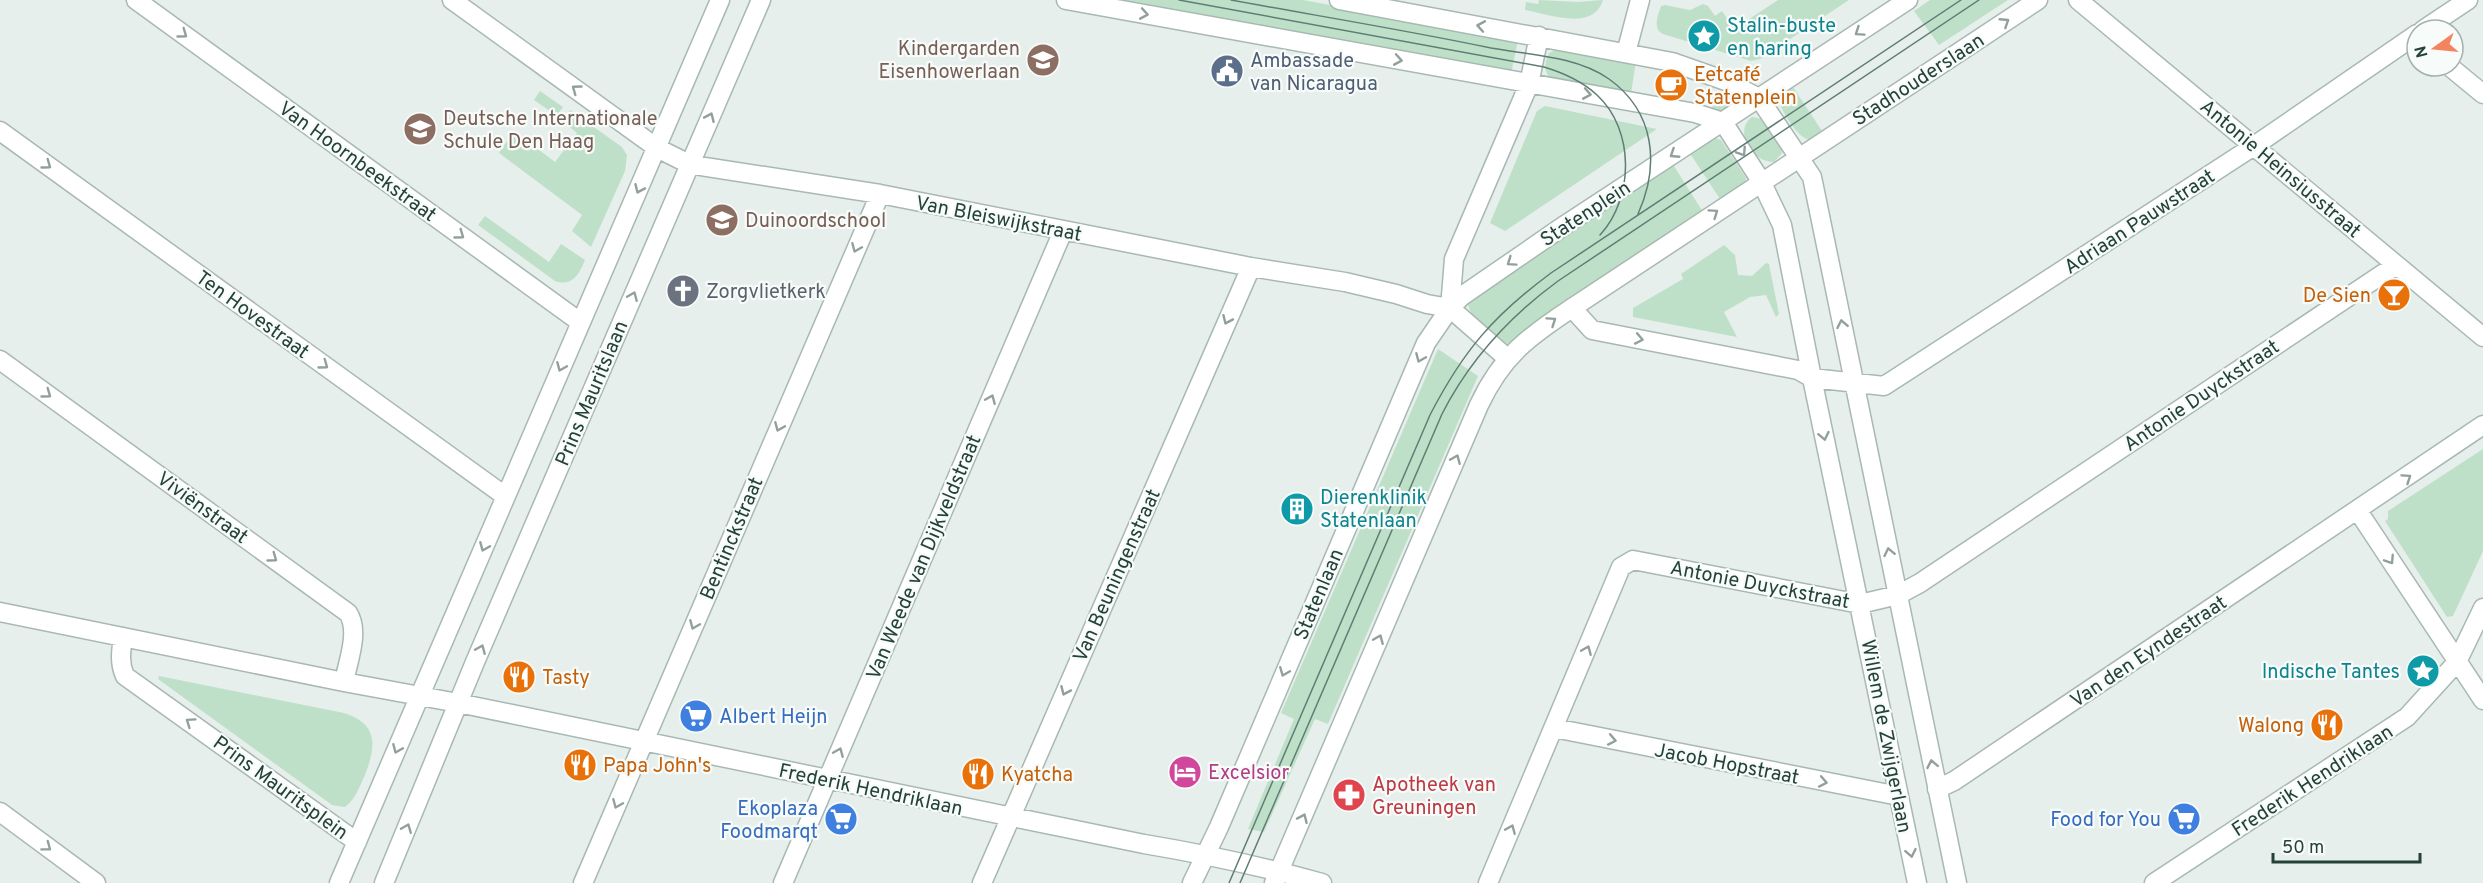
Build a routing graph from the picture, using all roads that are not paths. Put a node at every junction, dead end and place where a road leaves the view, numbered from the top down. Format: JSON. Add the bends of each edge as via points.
{"nodes":[{"id":1,"x":136,"y":0,"type":"edge"},
{"id":2,"x":452,"y":0,"type":"edge"},
{"id":3,"x":720,"y":0,"type":"edge"},
{"id":4,"x":761,"y":0,"type":"edge"},
{"id":5,"x":1066,"y":0,"type":"edge"},
{"id":6,"x":1339,"y":0,"type":"edge"},
{"id":7,"x":1640,"y":0,"type":"edge"},
{"id":8,"x":1908,"y":0,"type":"edge"},
{"id":9,"x":2038,"y":0,"type":"edge"},
{"id":10,"x":2078,"y":0,"type":"edge"},
{"id":11,"x":2468,"y":0,"type":"edge"},
{"id":12,"x":2442,"y":18,"type":"edge"},
{"id":13,"x":1539,"y":36,"type":"junction"},
{"id":14,"x":2405,"y":44,"type":"edge"},
{"id":15,"x":1626,"y":52,"type":"junction"},
{"id":16,"x":2464,"y":78,"type":"edge"},
{"id":17,"x":1529,"y":84,"type":"junction"},
{"id":18,"x":2483,"y":94,"type":"edge"},
{"id":19,"x":1759,"y":98,"type":"junction"},
{"id":20,"x":1723,"y":122,"type":"junction"},
{"id":21,"x":0,"y":131,"type":"edge"},
{"id":22,"x":2254,"y":146,"type":"junction"},
{"id":23,"x":657,"y":148,"type":"junction"},
{"id":24,"x":1798,"y":157,"type":"junction"},
{"id":25,"x":689,"y":164,"type":"junction"},
{"id":26,"x":1761,"y":182,"type":"junction"},
{"id":27,"x":879,"y":194,"type":"junction"},
{"id":28,"x":1063,"y":231,"type":"junction"},
{"id":29,"x":2396,"y":264,"type":"junction"},
{"id":30,"x":1251,"y":267,"type":"junction"},
{"id":31,"x":1450,"y":308,"type":"junction"},
{"id":32,"x":1572,"y":308,"type":"junction"},
{"id":33,"x":580,"y":322,"type":"junction"},
{"id":34,"x":2483,"y":337,"type":"edge"},
{"id":35,"x":1507,"y":358,"type":"junction"},
{"id":36,"x":0,"y":360,"type":"edge"},
{"id":37,"x":1812,"y":378,"type":"junction"},
{"id":38,"x":1854,"y":381,"type":"junction"},
{"id":39,"x":2483,"y":426,"type":"edge"},
{"id":40,"x":506,"y":496,"type":"junction"},
{"id":41,"x":2358,"y":511,"type":"junction"},
{"id":42,"x":1898,"y":595,"type":"junction"},
{"id":43,"x":1860,"y":604,"type":"junction"},
{"id":44,"x":2483,"y":608,"type":"edge"},
{"id":45,"x":0,"y":612,"type":"edge"},
{"id":46,"x":123,"y":637,"type":"junction"},
{"id":47,"x":2457,"y":662,"type":"junction"},
{"id":48,"x":344,"y":682,"type":"junction"},
{"id":49,"x":420,"y":695,"type":"junction"},
{"id":50,"x":2483,"y":700,"type":"edge"},
{"id":51,"x":458,"y":703,"type":"junction"},
{"id":52,"x":1554,"y":728,"type":"junction"},
{"id":53,"x":644,"y":742,"type":"junction"},
{"id":54,"x":827,"y":780,"type":"junction"},
{"id":55,"x":1937,"y":789,"type":"junction"},
{"id":56,"x":1899,"y":796,"type":"junction"},
{"id":57,"x":0,"y":812,"type":"edge"},
{"id":58,"x":1010,"y":817,"type":"junction"},
{"id":59,"x":357,"y":842,"type":"junction"},
{"id":60,"x":1206,"y":855,"type":"junction"},
{"id":61,"x":387,"y":876,"type":"edge"},
{"id":62,"x":1276,"y":877,"type":"edge"},
{"id":63,"x":96,"y":883,"type":"edge"},
{"id":64,"x":339,"y":883,"type":"edge"},
{"id":65,"x":584,"y":883,"type":"edge"},
{"id":66,"x":783,"y":883,"type":"edge"},
{"id":67,"x":982,"y":883,"type":"edge"},
{"id":68,"x":1192,"y":883,"type":"edge"},
{"id":69,"x":1322,"y":883,"type":"edge"},
{"id":70,"x":1488,"y":883,"type":"edge"},
{"id":71,"x":1917,"y":883,"type":"edge"},
{"id":72,"x":1957,"y":883,"type":"edge"},
{"id":73,"x":2154,"y":883,"type":"edge"}],
"edges":[{"from":1,"to":33,"type":"street","name":"Van Hoornbeekstraat","one_way":true},
{"from":23,"to":2,"type":"street","name":"Van Bleiswijkstraat","one_way":true},
{"from":3,"to":23,"type":"street","name":"Prins Mauritslaan"},
{"from":25,"to":4,"type":"street","name":"Prins Mauritslaan","one_way":true},
{"from":5,"to":17,"type":"street","one_way":true},
{"from":13,"to":6,"type":"street","one_way":true},
{"from":7,"to":15,"type":"street"},
{"from":8,"to":19,"type":"street","one_way":true},
{"from":24,"to":9,"type":"street","name":"Stadhouderslaan","one_way":true},
{"from":10,"to":22,"type":"street","name":"Antonie Heinsiusstraat"},
{"from":11,"to":12,"type":"street","name":"Adriaan Pauwstraat"},
{"from":13,"to":15,"type":"street"},
{"from":13,"to":17,"type":"street"},
{"from":14,"to":22,"type":"street","name":"Adriaan Pauwstraat"},
{"from":15,"to":19,"type":"street","via":[[1672,62],[1726,81]]},
{"from":16,"to":18,"type":"street"},
{"from":17,"to":20,"type":"street","one_way":true,"via":[[1695,113]]},
{"from":17,"to":31,"type":"street","via":[[1454,259]]},
{"from":19,"to":20,"type":"street","name":"Statenplein"},
{"from":19,"to":24,"type":"street"},
{"from":20,"to":26,"type":"street","one_way":true},
{"from":20,"to":31,"type":"street","name":"Statenplein","one_way":true,"via":[[1526,252]]},
{"from":21,"to":40,"type":"street","name":"Ten Hovestraat","one_way":true},
{"from":22,"to":29,"type":"street","name":"Antonie Heinsiusstraat"},
{"from":22,"to":38,"type":"street","name":"Adriaan Pauwstraat","via":[[1904,375],[1884,386]]},
{"from":23,"to":25,"type":"street","name":"Van Bleiswijkstraat"},
{"from":23,"to":33,"type":"street","name":"Prins Mauritslaan","one_way":true},
{"from":24,"to":26,"type":"street"},
{"from":38,"to":24,"type":"street","one_way":true,"via":[[1812,177]]},
{"from":25,"to":27,"type":"street","name":"Van Bleiswijkstraat"},
{"from":51,"to":25,"type":"street","name":"Prins Mauritslaan","one_way":true},
{"from":32,"to":26,"type":"street","one_way":true},
{"from":26,"to":37,"type":"street","via":[[1782,225]]},
{"from":27,"to":28,"type":"street","name":"Van Bleiswijkstraat"},
{"from":27,"to":53,"type":"street","name":"Bentinckstraat","one_way":true},
{"from":28,"to":30,"type":"street","name":"Van Bleiswijkstraat"},
{"from":54,"to":28,"type":"street","name":"Van Weede van Dijkveldstraat","one_way":true},
{"from":29,"to":34,"type":"street","name":"Antonie Heinsiusstraat"},
{"from":29,"to":42,"type":"street","name":"Antonie Duyckstraat"},
{"from":30,"to":31,"type":"street","name":"Van Bleiswijkstraat","via":[[1345,282]]},
{"from":30,"to":58,"type":"street","name":"Van Beuningenstraat","one_way":true},
{"from":31,"to":35,"type":"street"},
{"from":31,"to":60,"type":"street","name":"Statenlaan","one_way":true,"via":[[1426,343]]},
{"from":35,"to":32,"type":"street","one_way":true},
{"from":32,"to":37,"type":"street","one_way":true,"via":[[1592,330],[1798,370]]},
{"from":33,"to":40,"type":"street","name":"Prins Mauritslaan","one_way":true},
{"from":62,"to":35,"type":"street","one_way":true,"via":[[1479,405]]},
{"from":36,"to":48,"type":"street","name":"Viviënstraat","one_way":true,"via":[[348,613],[353,633]]},
{"from":37,"to":38,"type":"street"},
{"from":37,"to":43,"type":"street","name":"Willem de Zwijgerlaan","one_way":true},
{"from":42,"to":38,"type":"street","name":"Willem de Zwijgerlaan","one_way":true},
{"from":41,"to":39,"type":"street","name":"Van den Eyndestraat","one_way":true},
{"from":40,"to":49,"type":"street","name":"Prins Mauritslaan","one_way":true},
{"from":41,"to":47,"type":"street","one_way":true},
{"from":41,"to":55,"type":"street","name":"Van den Eyndestraat"},
{"from":42,"to":43,"type":"street","name":"Antonie Duyckstraat"},
{"from":55,"to":42,"type":"street","name":"Willem de Zwijgerlaan","one_way":true},
{"from":52,"to":43,"type":"street","name":"Antonie Duyckstraat","one_way":true,"via":[[1621,567],[1633,560]]},
{"from":43,"to":56,"type":"street","name":"Willem de Zwijgerlaan"},
{"from":44,"to":47,"type":"street","name":"Frederik Hendriklaan"},
{"from":45,"to":46,"type":"street"},
{"from":46,"to":48,"type":"street"},
{"from":59,"to":46,"type":"street","name":"Prins Mauritsplein","one_way":true,"via":[[125,676],[120,654]]},
{"from":47,"to":50,"type":"street"},
{"from":47,"to":73,"type":"street","name":"Frederik Hendriklaan","via":[[2407,717]]},
{"from":48,"to":49,"type":"street"},
{"from":49,"to":51,"type":"street","name":"Frederik Hendriklaan"},
{"from":49,"to":59,"type":"street","name":"Prins Mauritsplein","one_way":true},
{"from":51,"to":53,"type":"street","name":"Frederik Hendriklaan"},
{"from":61,"to":51,"type":"street","name":"Prins Mauritslaan","one_way":true},
{"from":52,"to":56,"type":"street","name":"Jacob Hopstraat","one_way":true},
{"from":70,"to":52,"type":"street","name":"Antonie Duyckstraat","one_way":true},
{"from":53,"to":54,"type":"street","name":"Frederik Hendriklaan"},
{"from":53,"to":65,"type":"street","name":"Bentinckstraat","one_way":true},
{"from":54,"to":58,"type":"street","name":"Frederik Hendriklaan"},
{"from":54,"to":66,"type":"street","name":"Van Weede van Dijkveldstraat"},
{"from":55,"to":72,"type":"street","name":"Willem de Zwijgerlaan"},
{"from":56,"to":71,"type":"street","name":"Willem de Zwijgerlaan","one_way":true},
{"from":57,"to":63,"type":"street","one_way":true},
{"from":58,"to":60,"type":"street","name":"Frederik Hendriklaan"},
{"from":58,"to":67,"type":"street","name":"Van Beuningenstraat"},
{"from":59,"to":64,"type":"street"},
{"from":60,"to":62,"type":"street","name":"Frederik Hendriklaan"},
{"from":60,"to":68,"type":"street","name":"Statenlaan"},
{"from":62,"to":69,"type":"street","name":"Frederik Hendriklaan"}]}
